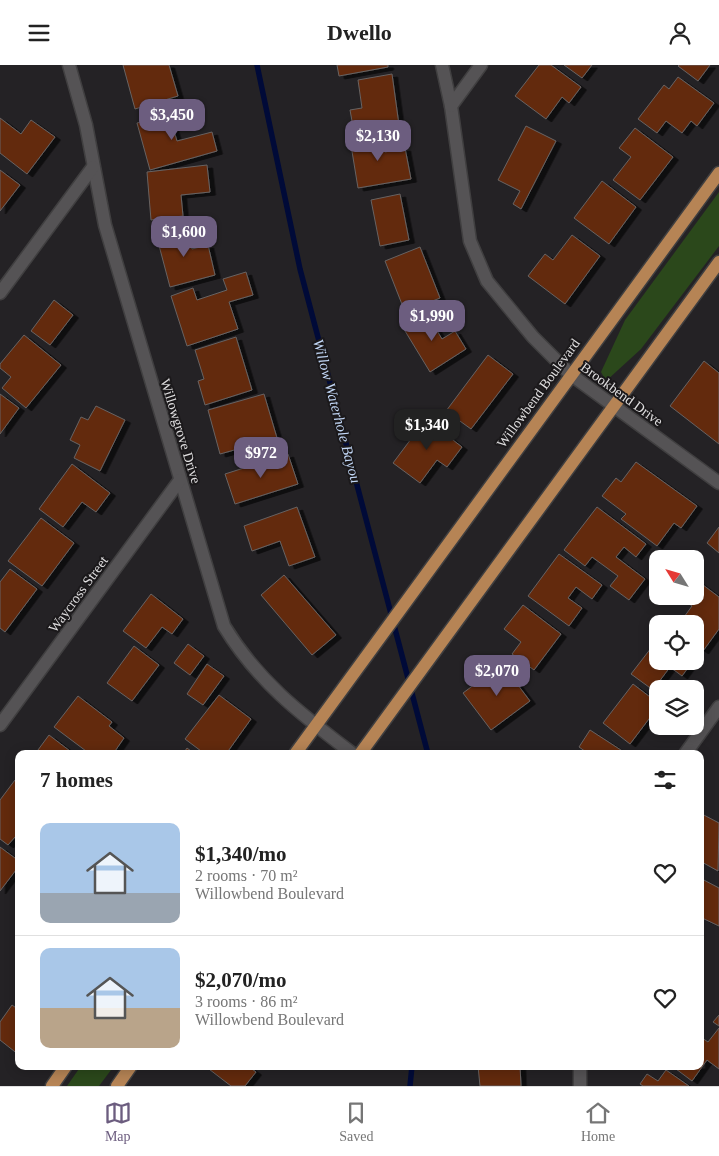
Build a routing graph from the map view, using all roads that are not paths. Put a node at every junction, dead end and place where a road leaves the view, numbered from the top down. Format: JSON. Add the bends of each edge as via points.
{"nodes":[{"id":1,"x":69,"y":65,"type":"edge"},
{"id":2,"x":442,"y":65,"type":"edge"},
{"id":3,"x":482,"y":65,"type":"edge"},
{"id":4,"x":451,"y":106,"type":"junction"},
{"id":5,"x":93,"y":167,"type":"junction"},
{"id":6,"x":719,"y":173,"type":"edge"},
{"id":7,"x":719,"y":262,"type":"edge"},
{"id":8,"x":0,"y":293,"type":"edge"},
{"id":9,"x":570,"y":374,"type":"junction"},
{"id":10,"x":613,"y":406,"type":"junction"},
{"id":11,"x":180,"y":480,"type":"junction"},
{"id":12,"x":719,"y":483,"type":"edge"},
{"id":13,"x":719,"y":707,"type":"edge"},
{"id":14,"x":0,"y":725,"type":"edge"},
{"id":15,"x":316,"y":726,"type":"junction"},
{"id":16,"x":299,"y":750,"type":"edge"},
{"id":17,"x":348,"y":750,"type":"edge"},
{"id":18,"x":363,"y":750,"type":"edge"},
{"id":19,"x":688,"y":750,"type":"edge"},
{"id":20,"x":63,"y":1070,"type":"edge"},
{"id":21,"x":128,"y":1070,"type":"edge"},
{"id":22,"x":580,"y":1070,"type":"edge"},
{"id":23,"x":52,"y":1086,"type":"edge"},
{"id":24,"x":117,"y":1086,"type":"edge"},
{"id":25,"x":580,"y":1086,"type":"edge"}],
"edges":[{"from":1,"to":5,"type":"street","name":"Willowgrove Drive","via":[[86,125]]},
{"from":2,"to":4,"type":"street","name":"Brookbend Drive"},
{"from":3,"to":4,"type":"street"},
{"from":4,"to":9,"type":"street","name":"Brookbend Drive","via":[[470,241],[487,281],[533,337]]},
{"from":5,"to":8,"type":"street"},
{"from":5,"to":11,"type":"street","name":"Willowgrove Drive","via":[[112,250]]},
{"from":6,"to":9,"type":"main road","name":"Willowbend Boulevard"},
{"from":7,"to":10,"type":"main road"},
{"from":9,"to":10,"type":"street","name":"Brookbend Drive"},
{"from":9,"to":15,"type":"main road","name":"Willowbend Boulevard"},
{"from":10,"to":12,"type":"street","name":"Brookbend Drive"},
{"from":10,"to":18,"type":"main road"},
{"from":11,"to":14,"type":"street","name":"Waycross Street"},
{"from":11,"to":15,"type":"street","name":"Willowgrove Drive","via":[[224,626],[257,673]]},
{"from":13,"to":19,"type":"street"},
{"from":15,"to":16,"type":"main road","name":"Willowbend Boulevard"},
{"from":15,"to":17,"type":"street","name":"Willowgrove Drive"},
{"from":20,"to":23,"type":"main road"},
{"from":21,"to":24,"type":"main road"},
{"from":22,"to":25,"type":"street"}]}
